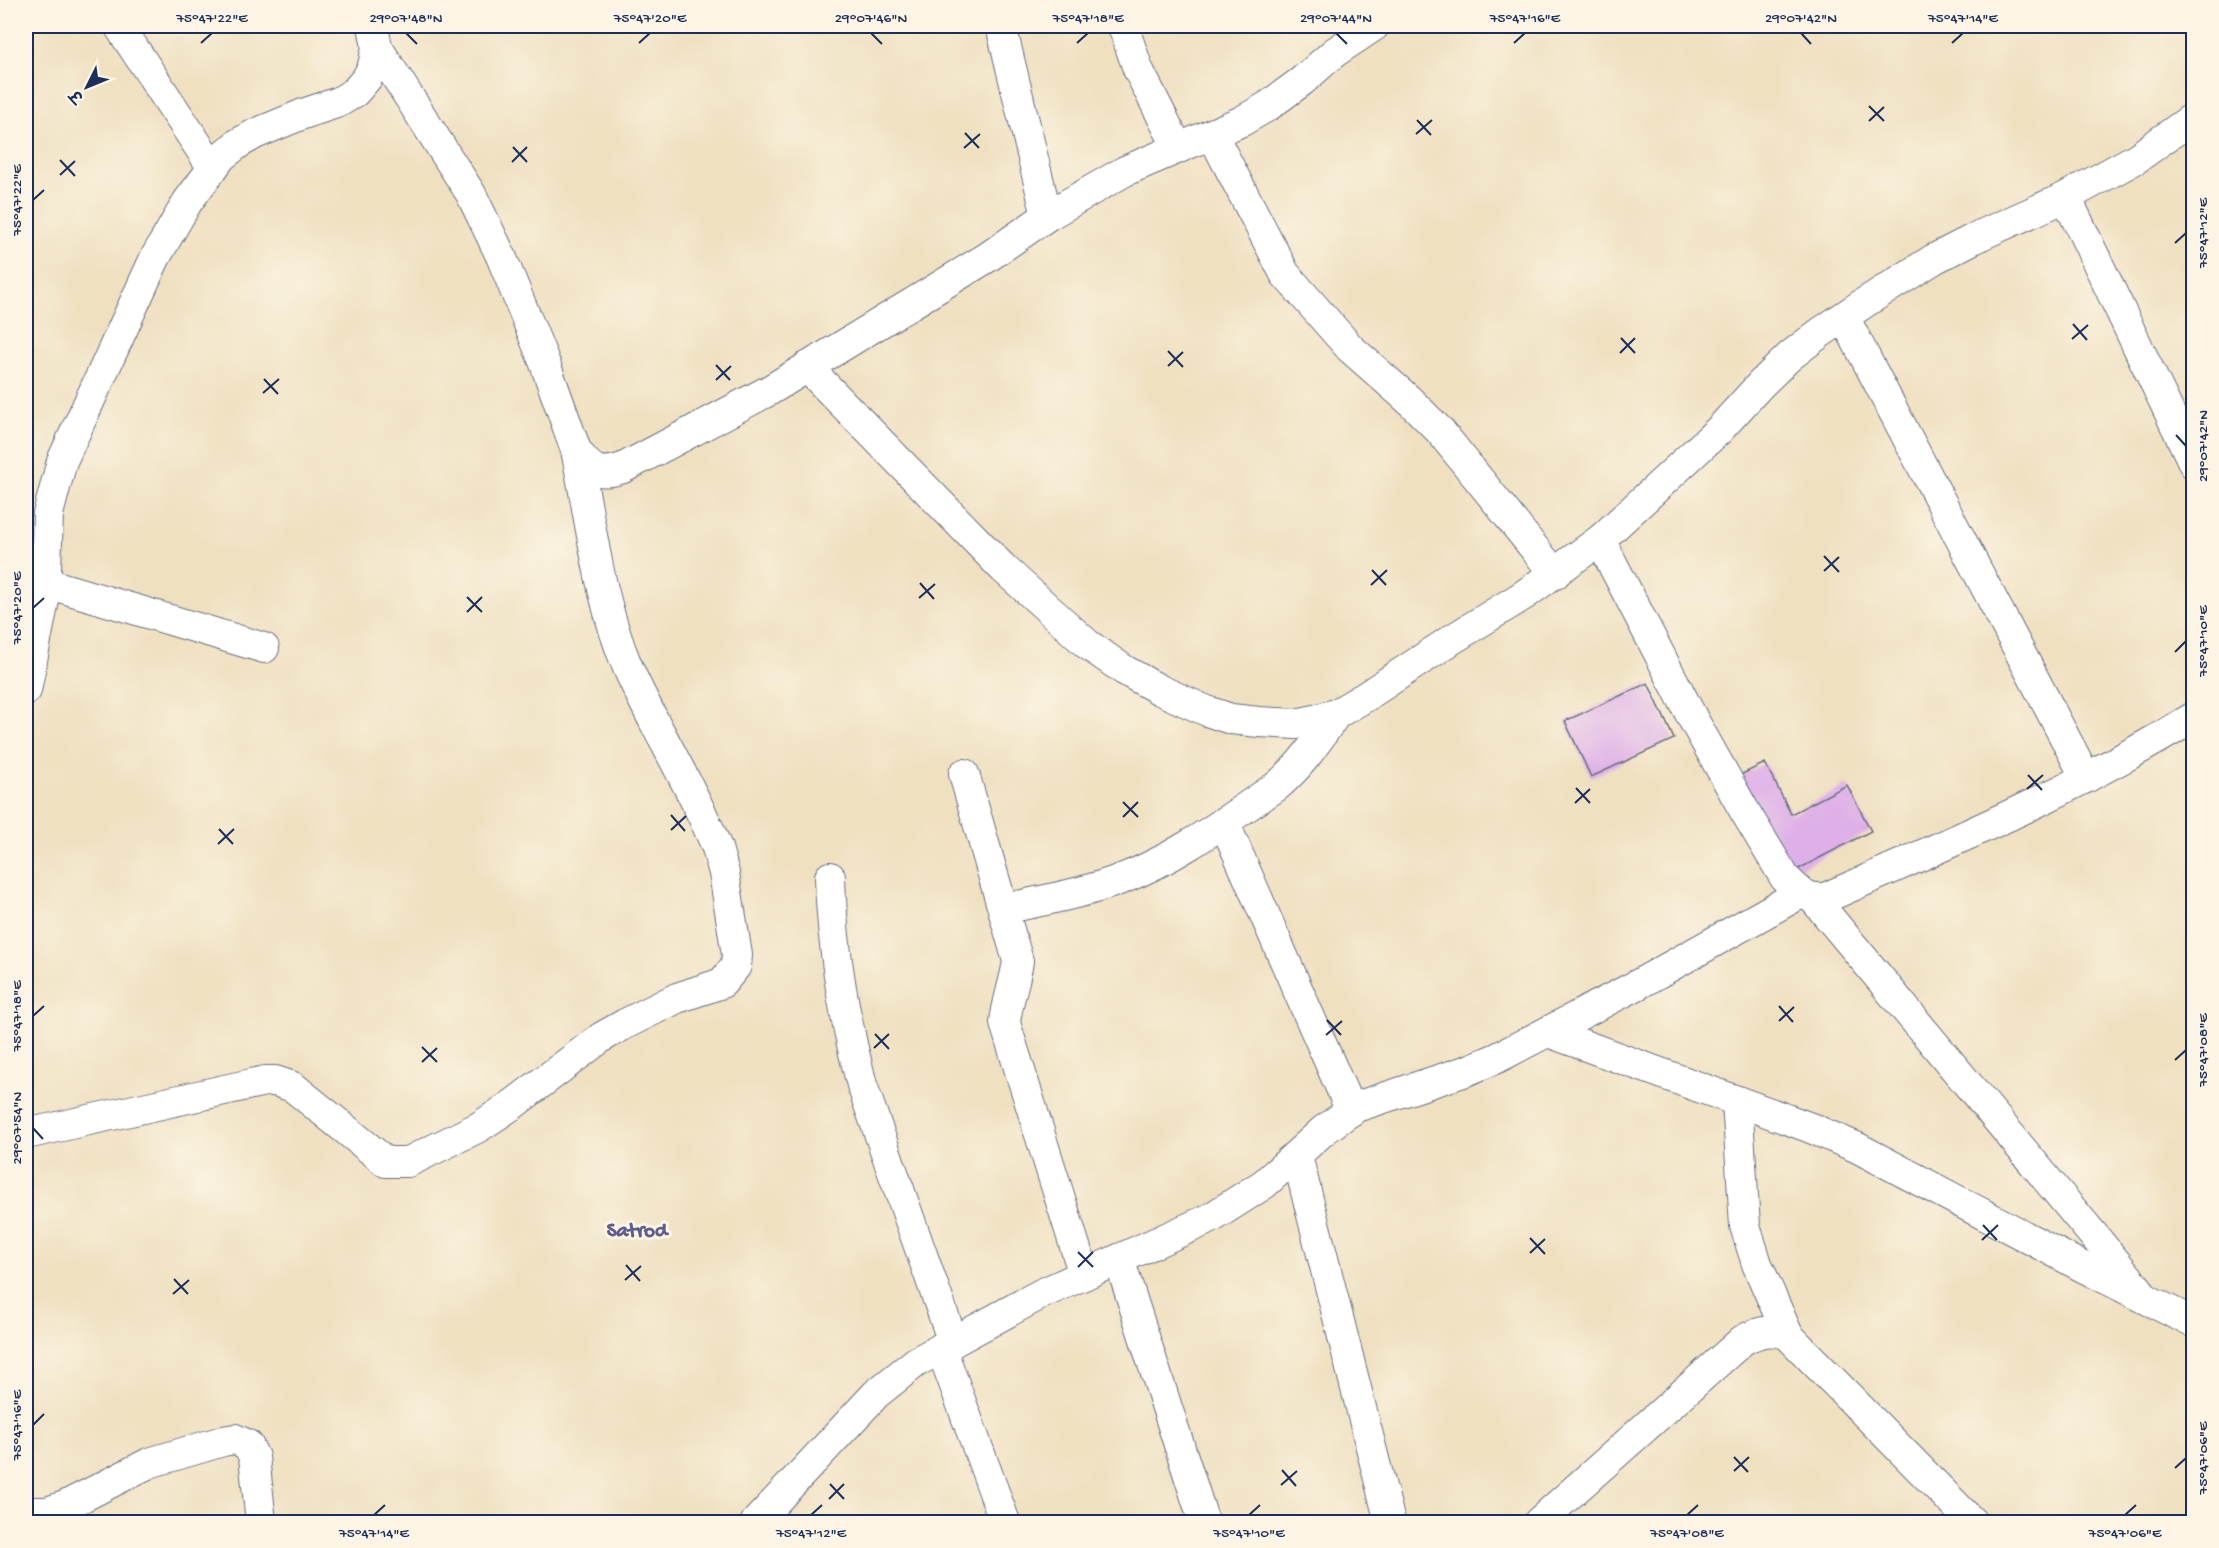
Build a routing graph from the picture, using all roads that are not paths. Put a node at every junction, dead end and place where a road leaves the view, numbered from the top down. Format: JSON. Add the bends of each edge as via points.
{"nodes":[{"id":1,"x":119,"y":26,"type":"edge"},
{"id":2,"x":1001,"y":26,"type":"edge"},
{"id":3,"x":1123,"y":26,"type":"edge"},
{"id":4,"x":1374,"y":26,"type":"edge"},
{"id":5,"x":375,"y":37,"type":"edge"},
{"id":6,"x":2193,"y":117,"type":"edge"},
{"id":7,"x":1212,"y":134,"type":"junction"},
{"id":8,"x":1178,"y":148,"type":"junction"},
{"id":9,"x":213,"y":168,"type":"junction"},
{"id":10,"x":2066,"y":197,"type":"junction"},
{"id":11,"x":1047,"y":216,"type":"junction"},
{"id":12,"x":1844,"y":317,"type":"junction"},
{"id":13,"x":807,"y":368,"type":"junction"},
{"id":14,"x":576,"y":450,"type":"junction"},
{"id":15,"x":2193,"y":464,"type":"edge"},
{"id":16,"x":1600,"y":540,"type":"junction"},
{"id":17,"x":1555,"y":574,"type":"junction"},
{"id":18,"x":36,"y":580,"type":"edge"},
{"id":19,"x":264,"y":648,"type":"dead end"},
{"id":20,"x":26,"y":690,"type":"edge"},
{"id":21,"x":1336,"y":714,"type":"junction"},
{"id":22,"x":2193,"y":717,"type":"edge"},
{"id":23,"x":964,"y":774,"type":"dead end"},
{"id":24,"x":2086,"y":778,"type":"junction"},
{"id":25,"x":1224,"y":822,"type":"junction"},
{"id":26,"x":830,"y":877,"type":"dead end"},
{"id":27,"x":1807,"y":895,"type":"junction"},
{"id":28,"x":1004,"y":909,"type":"junction"},
{"id":29,"x":1548,"y":1032,"type":"junction"},
{"id":30,"x":1737,"y":1101,"type":"junction"},
{"id":31,"x":1351,"y":1111,"type":"junction"},
{"id":32,"x":26,"y":1134,"type":"edge"},
{"id":33,"x":1297,"y":1156,"type":"junction"},
{"id":34,"x":1119,"y":1259,"type":"junction"},
{"id":35,"x":1084,"y":1275,"type":"junction"},
{"id":36,"x":2147,"y":1299,"type":"junction"},
{"id":37,"x":2193,"y":1323,"type":"edge"},
{"id":38,"x":1788,"y":1335,"type":"junction"},
{"id":39,"x":947,"y":1345,"type":"junction"},
{"id":40,"x":26,"y":1512,"type":"edge"},
{"id":41,"x":772,"y":1516,"type":"edge"},
{"id":42,"x":261,"y":1522,"type":"edge"},
{"id":43,"x":1005,"y":1522,"type":"edge"},
{"id":44,"x":1204,"y":1522,"type":"edge"},
{"id":45,"x":1390,"y":1522,"type":"edge"},
{"id":46,"x":1539,"y":1522,"type":"edge"},
{"id":47,"x":1972,"y":1522,"type":"edge"}],
"edges":[{"from":1,"to":9,"type":"street"},
{"from":2,"to":11,"type":"street"},
{"from":3,"to":8,"type":"street","via":[[1138,69]]},
{"from":4,"to":7,"type":"street","via":[[1268,106]]},
{"from":5,"to":9,"type":"street","via":[[373,66],[355,92],[239,142]]},
{"from":5,"to":14,"type":"street","via":[[471,194],[501,256]]},
{"from":6,"to":10,"type":"street","via":[[2137,158]]},
{"from":7,"to":8,"type":"street"},
{"from":7,"to":17,"type":"street","via":[[1285,274],[1350,348],[1440,431]]},
{"from":8,"to":11,"type":"street","via":[[1125,171]]},
{"from":9,"to":18,"type":"street","via":[[154,258],[62,461]]},
{"from":10,"to":12,"type":"street","via":[[1934,259]]},
{"from":10,"to":15,"type":"street"},
{"from":11,"to":13,"type":"street","via":[[988,257]]},
{"from":12,"to":16,"type":"street","via":[[1790,356],[1719,430]]},
{"from":12,"to":24,"type":"street"},
{"from":13,"to":14,"type":"street","via":[[623,468],[596,471]]},
{"from":13,"to":21,"type":"street","via":[[1004,569],[1087,644],[1124,670],[1160,690],[1231,719],[1296,724]]},
{"from":14,"to":32,"type":"street","via":[[602,580],[627,666],[717,848],[737,955],[730,976],[722,983],[677,998],[617,1028],[479,1127],[408,1162],[386,1162],[293,1088],[275,1081]]},
{"from":16,"to":17,"type":"street"},
{"from":16,"to":27,"type":"street","via":[[1744,810],[1785,878]]},
{"from":17,"to":21,"type":"street"},
{"from":18,"to":19,"type":"street"},
{"from":18,"to":20,"type":"street","via":[[37,639]]},
{"from":21,"to":25,"type":"street","via":[[1292,773]]},
{"from":22,"to":24,"type":"street"},
{"from":23,"to":28,"type":"street"},
{"from":24,"to":27,"type":"street","via":[[1825,898]]},
{"from":25,"to":28,"type":"street","via":[[1176,854],[1125,878]]},
{"from":25,"to":31,"type":"street"},
{"from":26,"to":39,"type":"street","via":[[831,916],[852,1046]]},
{"from":27,"to":29,"type":"street"},
{"from":27,"to":36,"type":"street"},
{"from":28,"to":35,"type":"street","via":[[1018,961],[1005,1023]]},
{"from":29,"to":30,"type":"street"},
{"from":29,"to":31,"type":"street","via":[[1466,1071],[1367,1102]]},
{"from":30,"to":36,"type":"street","via":[[1858,1148]]},
{"from":30,"to":38,"type":"street","via":[[1745,1226]]},
{"from":31,"to":33,"type":"street"},
{"from":33,"to":34,"type":"street","via":[[1237,1203]]},
{"from":33,"to":45,"type":"street"},
{"from":34,"to":35,"type":"street"},
{"from":34,"to":44,"type":"street"},
{"from":35,"to":39,"type":"street"},
{"from":36,"to":37,"type":"street"},
{"from":38,"to":46,"type":"street","via":[[1760,1332],[1743,1340]]},
{"from":38,"to":47,"type":"street"},
{"from":39,"to":41,"type":"street","via":[[916,1362],[876,1394]]},
{"from":39,"to":43,"type":"street"},
{"from":40,"to":42,"type":"street","via":[[47,1512],[65,1506],[149,1463],[235,1439],[248,1445],[254,1457]]}]}
